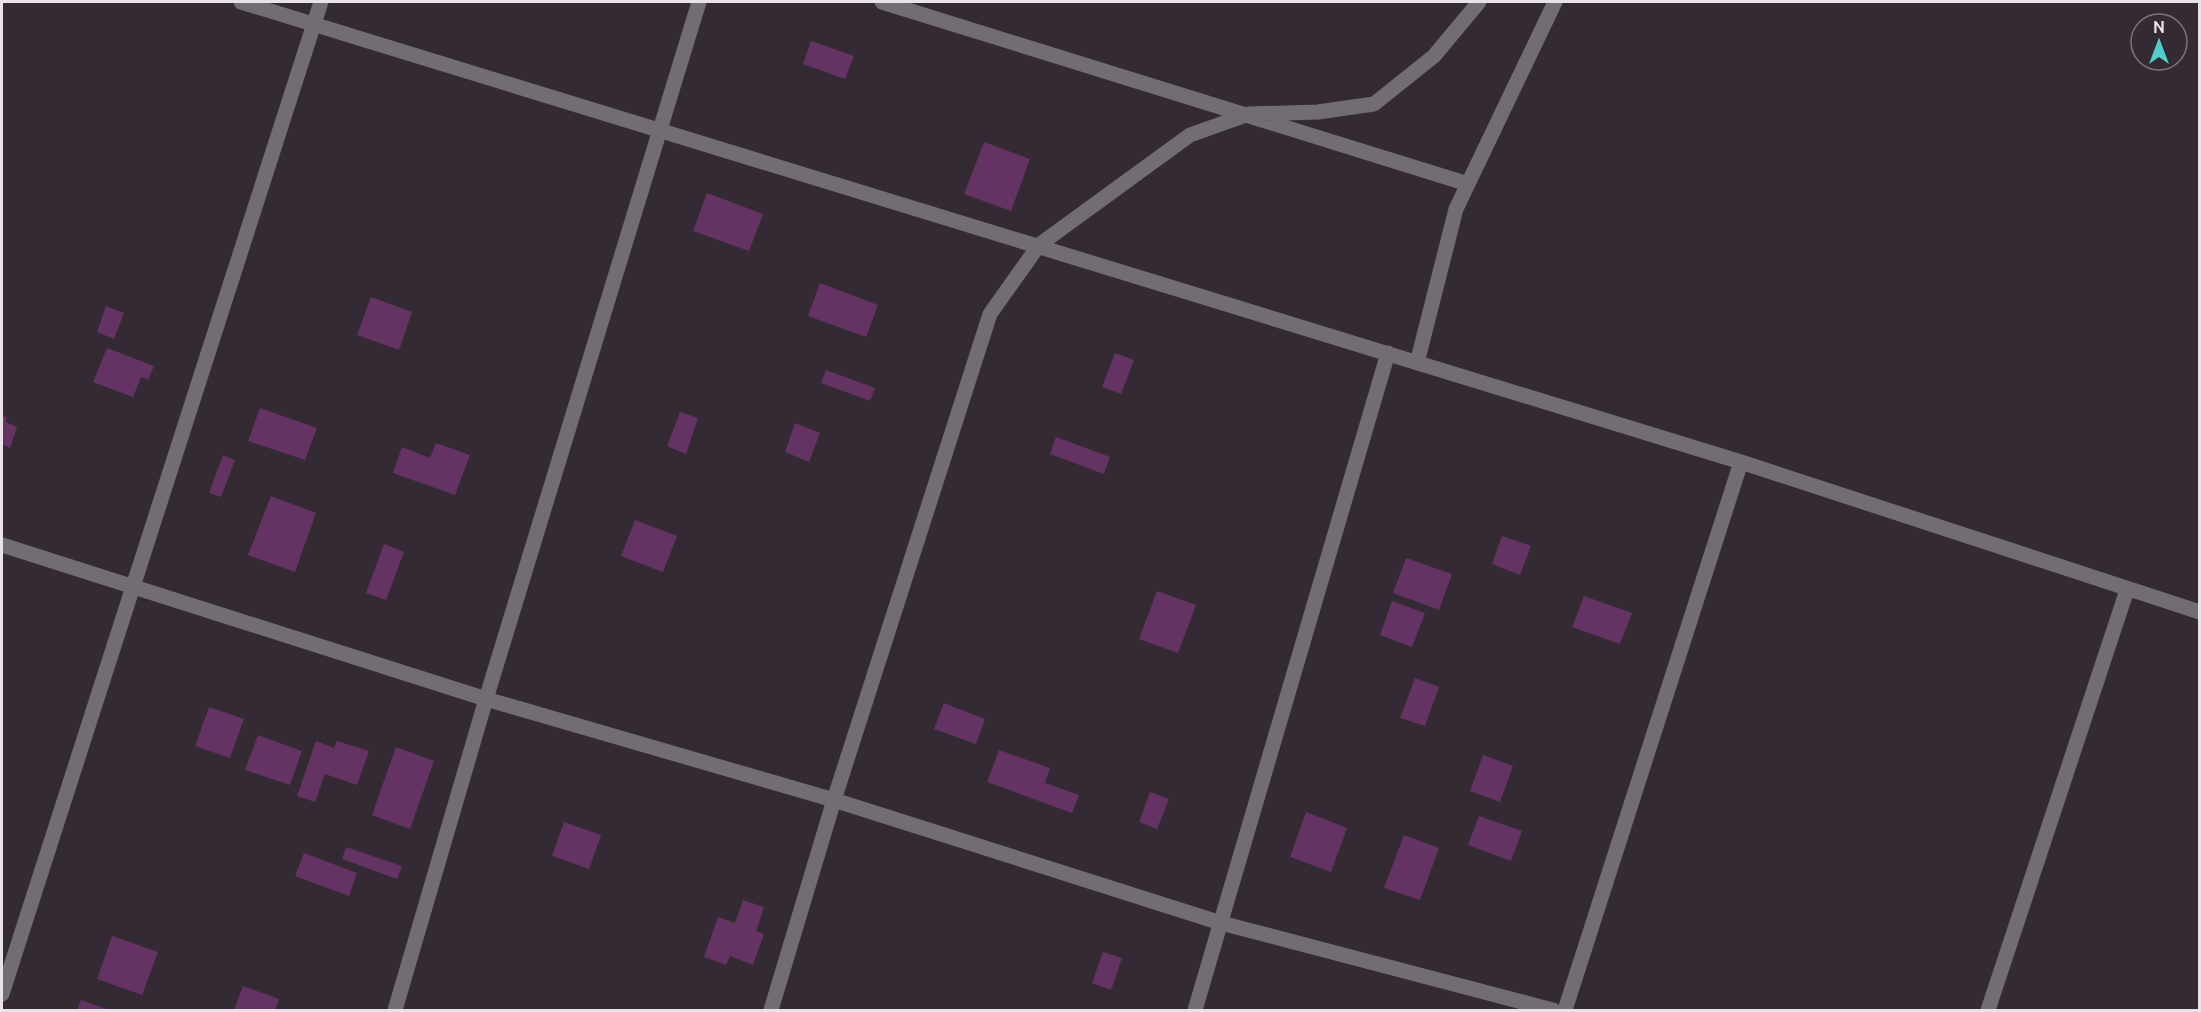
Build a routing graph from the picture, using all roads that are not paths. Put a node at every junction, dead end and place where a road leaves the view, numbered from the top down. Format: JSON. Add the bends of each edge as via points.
{"nodes":[{"id":1,"x":241,"y":2,"type":"edge"},
{"id":2,"x":321,"y":2,"type":"edge"},
{"id":3,"x":699,"y":2,"type":"edge"},
{"id":4,"x":882,"y":2,"type":"edge"},
{"id":5,"x":1479,"y":2,"type":"edge"},
{"id":6,"x":1555,"y":2,"type":"edge"},
{"id":7,"x":314,"y":24,"type":"junction"},
{"id":8,"x":1249,"y":114,"type":"junction"},
{"id":9,"x":659,"y":129,"type":"junction"},
{"id":10,"x":1468,"y":184,"type":"junction"},
{"id":11,"x":1039,"y":245,"type":"junction"},
{"id":12,"x":1388,"y":353,"type":"junction"},
{"id":13,"x":1417,"y":363,"type":"junction"},
{"id":14,"x":1741,"y":462,"type":"junction"},
{"id":15,"x":2,"y":545,"type":"edge"},
{"id":16,"x":132,"y":587,"type":"junction"},
{"id":17,"x":2127,"y":590,"type":"junction"},
{"id":18,"x":2199,"y":612,"type":"edge"},
{"id":19,"x":486,"y":699,"type":"junction"},
{"id":20,"x":834,"y":800,"type":"junction"},
{"id":21,"x":1221,"y":923,"type":"junction"},
{"id":22,"x":2,"y":994,"type":"edge"},
{"id":23,"x":395,"y":1011,"type":"edge"},
{"id":24,"x":771,"y":1011,"type":"edge"},
{"id":25,"x":1195,"y":1011,"type":"edge"},
{"id":26,"x":1554,"y":1011,"type":"edge"},
{"id":27,"x":1565,"y":1011,"type":"edge"},
{"id":28,"x":1988,"y":1011,"type":"edge"}],
"edges":[{"from":1,"to":7,"type":"street"},
{"from":2,"to":7,"type":"street"},
{"from":3,"to":9,"type":"street"},
{"from":4,"to":8,"type":"street"},
{"from":5,"to":8,"type":"street","via":[[1434,56],[1374,104],[1318,112]]},
{"from":6,"to":10,"type":"street"},
{"from":7,"to":9,"type":"street"},
{"from":7,"to":16,"type":"street"},
{"from":8,"to":10,"type":"street"},
{"from":8,"to":11,"type":"street","via":[[1190,135]]},
{"from":9,"to":11,"type":"street"},
{"from":9,"to":19,"type":"street"},
{"from":10,"to":13,"type":"street","via":[[1456,209]]},
{"from":11,"to":12,"type":"street"},
{"from":11,"to":20,"type":"street","via":[[990,314]]},
{"from":12,"to":13,"type":"street"},
{"from":12,"to":21,"type":"street"},
{"from":13,"to":14,"type":"street"},
{"from":14,"to":17,"type":"street"},
{"from":14,"to":27,"type":"street"},
{"from":15,"to":16,"type":"street"},
{"from":16,"to":19,"type":"street"},
{"from":16,"to":22,"type":"street"},
{"from":17,"to":18,"type":"street"},
{"from":17,"to":28,"type":"street"},
{"from":19,"to":20,"type":"street"},
{"from":19,"to":23,"type":"street"},
{"from":20,"to":21,"type":"street"},
{"from":20,"to":24,"type":"street"},
{"from":21,"to":25,"type":"street"},
{"from":21,"to":26,"type":"street"}]}
